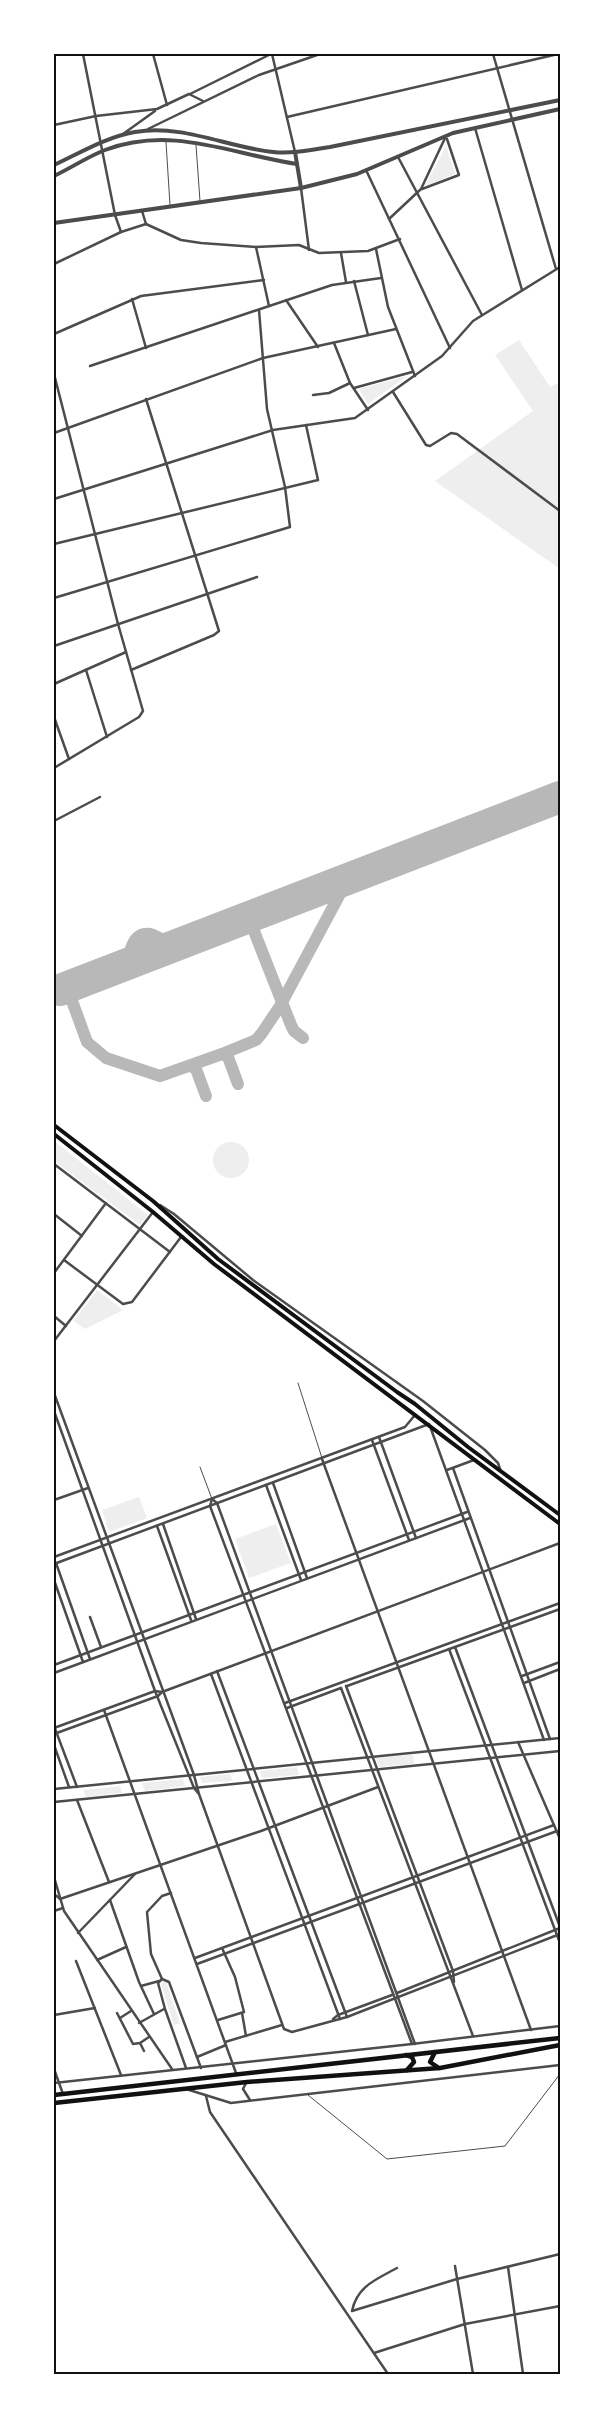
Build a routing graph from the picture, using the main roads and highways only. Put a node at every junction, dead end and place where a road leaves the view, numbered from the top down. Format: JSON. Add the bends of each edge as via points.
{"nodes":[{"id":1,"x":54,"y":1125,"type":"edge"},
{"id":2,"x":54,"y":1134,"type":"edge"},
{"id":3,"x":90,"y":1153,"type":"junction"},
{"id":4,"x":81,"y":1155,"type":"junction"},
{"id":5,"x":153,"y":1212,"type":"junction"},
{"id":6,"x":165,"y":1212,"type":"junction"},
{"id":7,"x":182,"y":1237,"type":"junction"},
{"id":8,"x":204,"y":1246,"type":"junction"},
{"id":9,"x":416,"y":1414,"type":"junction"},
{"id":10,"x":447,"y":1430,"type":"junction"},
{"id":11,"x":560,"y":1515,"type":"edge"},
{"id":12,"x":560,"y":1524,"type":"edge"},
{"id":13,"x":560,"y":2038,"type":"edge"},
{"id":14,"x":560,"y":2045,"type":"edge"},
{"id":15,"x":436,"y":2052,"type":"junction"},
{"id":16,"x":403,"y":2054,"type":"junction"},
{"id":17,"x":440,"y":2068,"type":"junction"},
{"id":18,"x":406,"y":2071,"type":"junction"},
{"id":19,"x":54,"y":2095,"type":"edge"},
{"id":20,"x":54,"y":2103,"type":"edge"}],
"edges":[{"from":1,"to":3,"type":"main road"},
{"from":2,"to":4,"type":"main road"},
{"from":3,"to":4,"type":"main road","via":[[95,1162]]},
{"from":3,"to":6,"type":"main road"},
{"from":4,"to":5,"type":"main road"},
{"from":5,"to":6,"type":"main road","via":[[168,1222],[170,1218]]},
{"from":5,"to":7,"type":"main road"},
{"from":6,"to":8,"type":"main road"},
{"from":7,"to":8,"type":"main road","via":[[187,1233]]},
{"from":7,"to":9,"type":"main road"},
{"from":8,"to":10,"type":"main road"},
{"from":9,"to":10,"type":"main road","via":[[422,1410]]},
{"from":9,"to":12,"type":"main road"},
{"from":10,"to":11,"type":"main road"},
{"from":13,"to":15,"type":"highway"},
{"from":14,"to":17,"type":"highway"},
{"from":15,"to":16,"type":"highway"},
{"from":15,"to":17,"type":"highway","via":[[430,2062]]},
{"from":16,"to":18,"type":"highway","via":[[414,2059]]},
{"from":16,"to":19,"type":"highway"},
{"from":17,"to":18,"type":"highway"},
{"from":18,"to":20,"type":"highway","via":[[247,2082]]}]}
